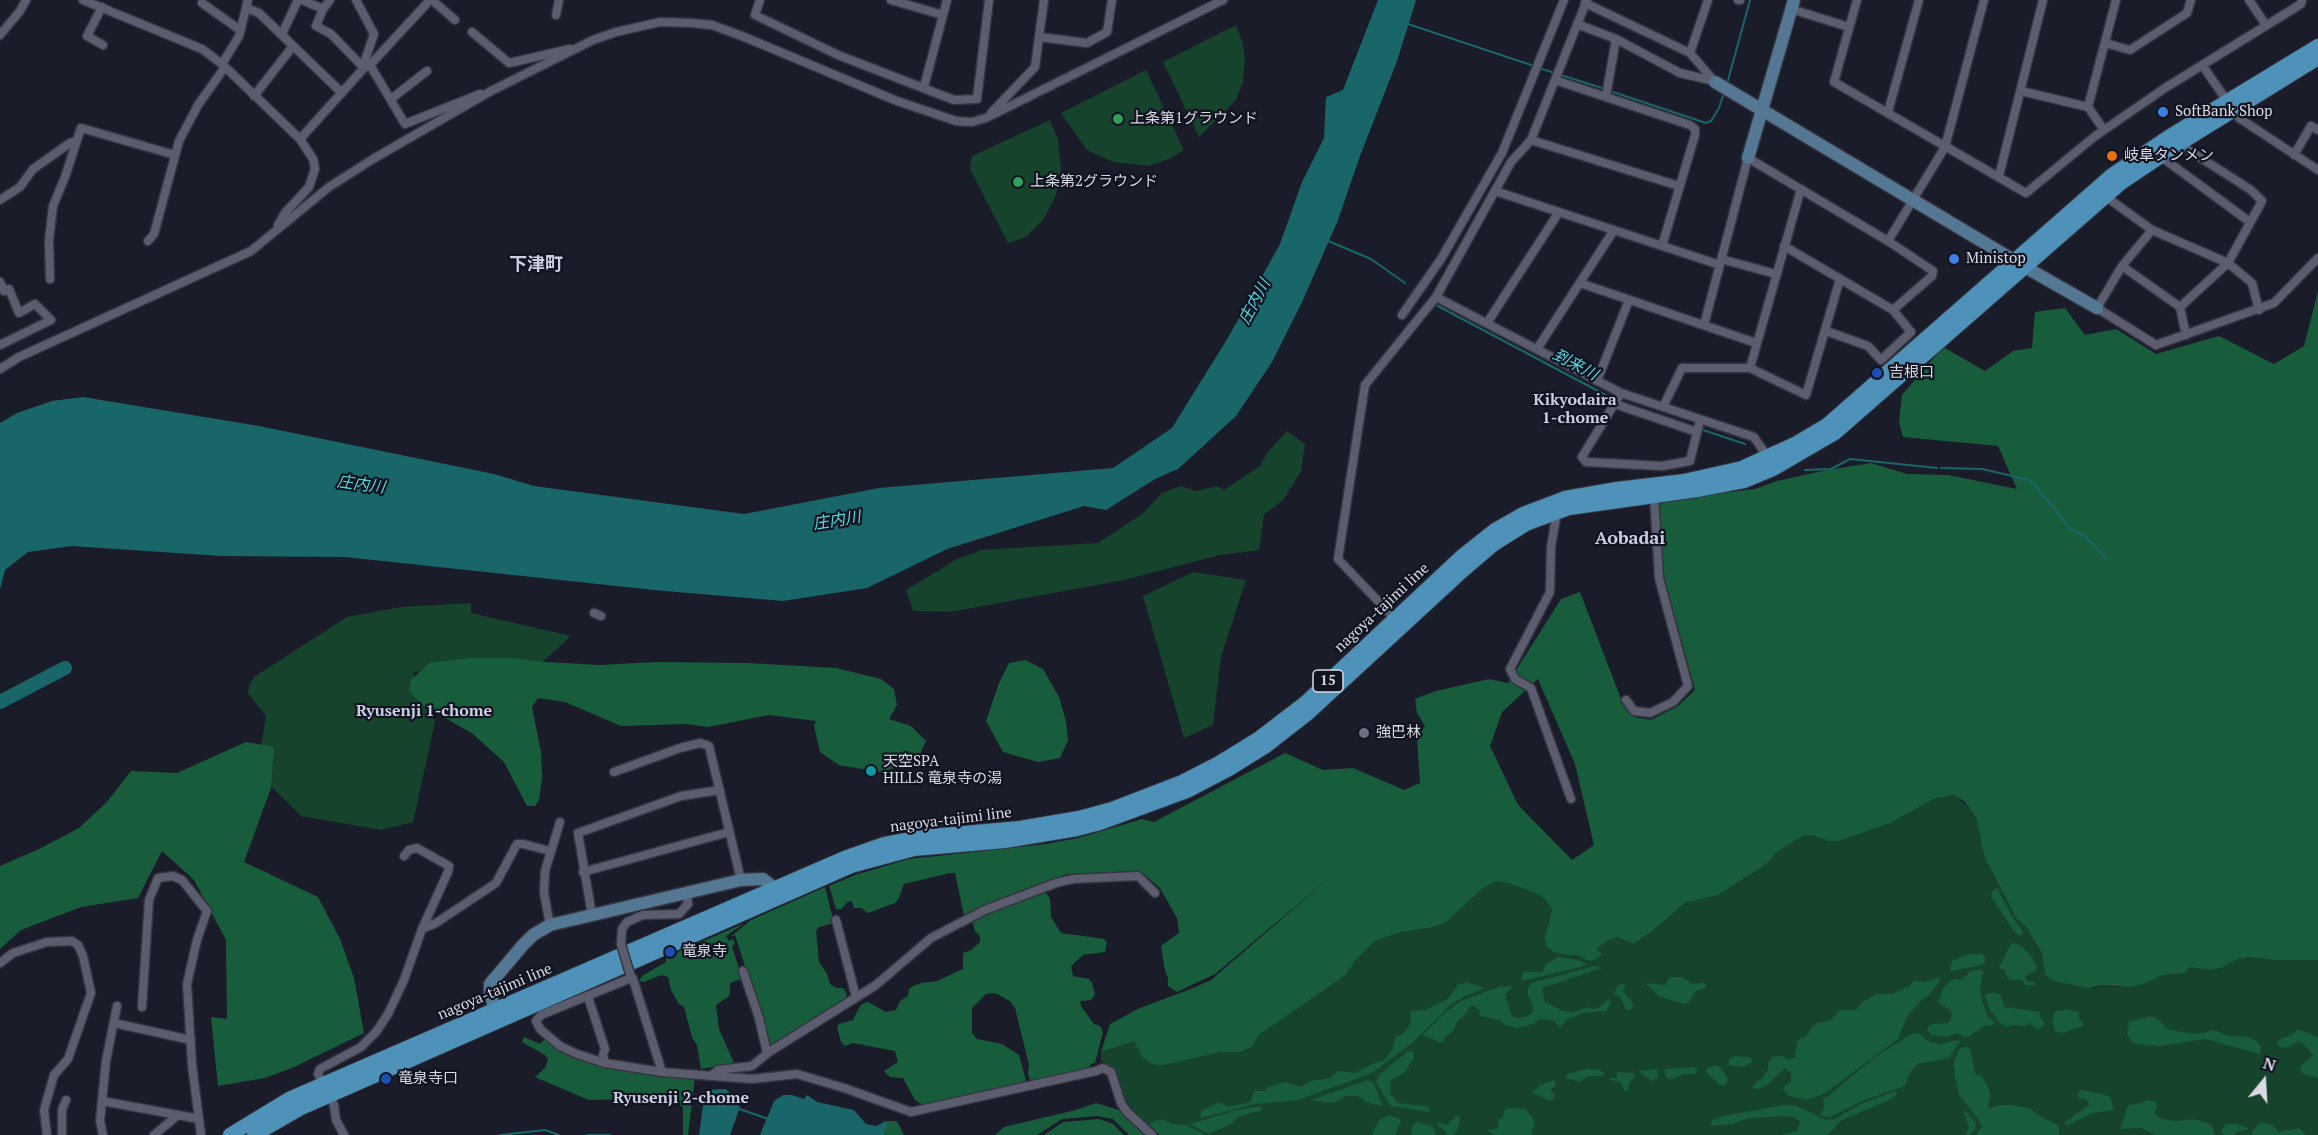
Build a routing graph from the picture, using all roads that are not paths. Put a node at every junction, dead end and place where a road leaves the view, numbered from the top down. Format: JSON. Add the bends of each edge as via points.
{"nodes":[{"id":1,"x":26,"y":0,"type":"edge"},
{"id":2,"x":83,"y":0,"type":"edge"},
{"id":3,"x":300,"y":0,"type":"edge"},
{"id":4,"x":330,"y":0,"type":"edge"},
{"id":5,"x":356,"y":0,"type":"edge"},
{"id":6,"x":431,"y":0,"type":"edge"},
{"id":7,"x":559,"y":0,"type":"edge"},
{"id":8,"x":760,"y":0,"type":"edge"},
{"id":9,"x":891,"y":0,"type":"edge"},
{"id":10,"x":948,"y":0,"type":"edge"},
{"id":11,"x":989,"y":0,"type":"edge"},
{"id":12,"x":1044,"y":0,"type":"edge"},
{"id":13,"x":1112,"y":0,"type":"edge"},
{"id":14,"x":1222,"y":0,"type":"edge"},
{"id":15,"x":1564,"y":0,"type":"edge"},
{"id":16,"x":1708,"y":0,"type":"edge"},
{"id":17,"x":1857,"y":0,"type":"edge"},
{"id":18,"x":1919,"y":0,"type":"edge"},
{"id":19,"x":1984,"y":0,"type":"edge"},
{"id":20,"x":2043,"y":0,"type":"edge"},
{"id":21,"x":2116,"y":0,"type":"edge"},
{"id":22,"x":2191,"y":0,"type":"edge"},
{"id":23,"x":2249,"y":0,"type":"edge"},
{"id":24,"x":2302,"y":0,"type":"edge"},
{"id":25,"x":1586,"y":2,"type":"edge"},
{"id":26,"x":202,"y":3,"type":"dead end"},
{"id":27,"x":247,"y":4,"type":"edge"},
{"id":28,"x":1792,"y":5,"type":"edge"},
{"id":29,"x":102,"y":7,"type":"junction"},
{"id":30,"x":323,"y":9,"type":"junction"},
{"id":31,"x":556,"y":15,"type":"dead end"},
{"id":32,"x":943,"y":15,"type":"junction"},
{"id":33,"x":455,"y":20,"type":"dead end"},
{"id":34,"x":1577,"y":24,"type":"junction"},
{"id":35,"x":2266,"y":26,"type":"junction"},
{"id":36,"x":1849,"y":27,"type":"junction"},
{"id":37,"x":240,"y":30,"type":"junction"},
{"id":38,"x":472,"y":33,"type":"dead end"},
{"id":39,"x":282,"y":34,"type":"junction"},
{"id":40,"x":0,"y":35,"type":"edge"},
{"id":41,"x":1040,"y":37,"type":"junction"},
{"id":42,"x":1616,"y":39,"type":"junction"},
{"id":43,"x":2105,"y":42,"type":"junction"},
{"id":44,"x":103,"y":45,"type":"dead end"},
{"id":45,"x":293,"y":46,"type":"junction"},
{"id":46,"x":2318,"y":46,"type":"edge"},
{"id":47,"x":572,"y":51,"type":"junction"},
{"id":48,"x":1690,"y":53,"type":"junction"},
{"id":49,"x":2318,"y":58,"type":"edge"},
{"id":50,"x":223,"y":65,"type":"junction"},
{"id":51,"x":2202,"y":65,"type":"junction"},
{"id":52,"x":366,"y":66,"type":"junction"},
{"id":53,"x":427,"y":71,"type":"dead end"},
{"id":54,"x":1555,"y":79,"type":"junction"},
{"id":55,"x":1722,"y":85,"type":"junction"},
{"id":56,"x":924,"y":87,"type":"junction"},
{"id":57,"x":491,"y":91,"type":"junction"},
{"id":58,"x":2021,"y":91,"type":"junction"},
{"id":59,"x":342,"y":93,"type":"junction"},
{"id":60,"x":254,"y":96,"type":"junction"},
{"id":61,"x":1606,"y":96,"type":"junction"},
{"id":62,"x":391,"y":99,"type":"junction"},
{"id":63,"x":2088,"y":106,"type":"junction"},
{"id":64,"x":2230,"y":106,"type":"junction"},
{"id":65,"x":1761,"y":109,"type":"junction"},
{"id":66,"x":1888,"y":112,"type":"junction"},
{"id":67,"x":986,"y":118,"type":"junction"},
{"id":68,"x":2104,"y":130,"type":"junction"},
{"id":69,"x":2318,"y":130,"type":"edge"},
{"id":70,"x":300,"y":139,"type":"junction"},
{"id":71,"x":1531,"y":140,"type":"junction"},
{"id":72,"x":76,"y":141,"type":"junction"},
{"id":73,"x":2179,"y":144,"type":"junction"},
{"id":74,"x":1945,"y":147,"type":"junction"},
{"id":75,"x":175,"y":155,"type":"junction"},
{"id":76,"x":2294,"y":155,"type":"junction"},
{"id":77,"x":2160,"y":156,"type":"junction"},
{"id":78,"x":1748,"y":158,"type":"junction"},
{"id":79,"x":2318,"y":170,"type":"edge"},
{"id":80,"x":1999,"y":176,"type":"junction"},
{"id":81,"x":1679,"y":186,"type":"junction"},
{"id":82,"x":1801,"y":189,"type":"junction"},
{"id":83,"x":1496,"y":191,"type":"junction"},
{"id":84,"x":2105,"y":196,"type":"junction"},
{"id":85,"x":1912,"y":199,"type":"junction"},
{"id":86,"x":0,"y":200,"type":"edge"},
{"id":87,"x":1558,"y":212,"type":"junction"},
{"id":88,"x":2250,"y":222,"type":"junction"},
{"id":89,"x":277,"y":228,"type":"junction"},
{"id":90,"x":1614,"y":230,"type":"junction"},
{"id":91,"x":2152,"y":230,"type":"junction"},
{"id":92,"x":148,"y":241,"type":"dead end"},
{"id":93,"x":1888,"y":241,"type":"junction"},
{"id":94,"x":1662,"y":246,"type":"junction"},
{"id":95,"x":1784,"y":246,"type":"junction"},
{"id":96,"x":2318,"y":258,"type":"edge"},
{"id":97,"x":1721,"y":262,"type":"junction"},
{"id":98,"x":2019,"y":263,"type":"junction"},
{"id":99,"x":2228,"y":263,"type":"junction"},
{"id":100,"x":2122,"y":266,"type":"junction"},
{"id":101,"x":1776,"y":274,"type":"junction"},
{"id":102,"x":50,"y":279,"type":"dead end"},
{"id":103,"x":1840,"y":279,"type":"junction"},
{"id":104,"x":0,"y":282,"type":"edge"},
{"id":105,"x":1580,"y":283,"type":"junction"},
{"id":106,"x":1436,"y":297,"type":"junction"},
{"id":107,"x":1629,"y":300,"type":"junction"},
{"id":108,"x":2180,"y":307,"type":"junction"},
{"id":109,"x":2097,"y":308,"type":"junction"},
{"id":110,"x":1893,"y":310,"type":"junction"},
{"id":111,"x":2259,"y":310,"type":"junction"},
{"id":112,"x":1402,"y":315,"type":"dead end"},
{"id":113,"x":1487,"y":323,"type":"junction"},
{"id":114,"x":1704,"y":325,"type":"junction"},
{"id":115,"x":1826,"y":331,"type":"junction"},
{"id":116,"x":2186,"y":335,"type":"junction"},
{"id":117,"x":1756,"y":343,"type":"junction"},
{"id":118,"x":0,"y":345,"type":"edge"},
{"id":119,"x":1537,"y":350,"type":"junction"},
{"id":120,"x":1750,"y":368,"type":"junction"},
{"id":121,"x":0,"y":369,"type":"edge"},
{"id":122,"x":1597,"y":381,"type":"junction"},
{"id":123,"x":1617,"y":400,"type":"junction"},
{"id":124,"x":1662,"y":407,"type":"junction"},
{"id":125,"x":1699,"y":427,"type":"junction"},
{"id":126,"x":1771,"y":464,"type":"junction"},
{"id":127,"x":1654,"y":495,"type":"junction"},
{"id":128,"x":1557,"y":512,"type":"junction"},
{"id":129,"x":1399,"y":622,"type":"junction"},
{"id":130,"x":1626,"y":700,"type":"dead end"},
{"id":131,"x":614,"y":772,"type":"dead end"},
{"id":132,"x":720,"y":790,"type":"junction"},
{"id":133,"x":1571,"y":799,"type":"dead end"},
{"id":134,"x":560,"y":822,"type":"dead end"},
{"id":135,"x":729,"y":832,"type":"junction"},
{"id":136,"x":550,"y":851,"type":"junction"},
{"id":137,"x":404,"y":856,"type":"dead end"},
{"id":138,"x":583,"y":872,"type":"junction"},
{"id":139,"x":741,"y":880,"type":"junction"},
{"id":140,"x":774,"y":888,"type":"junction"},
{"id":141,"x":1155,"y":893,"type":"dead end"},
{"id":142,"x":687,"y":894,"type":"junction"},
{"id":143,"x":591,"y":915,"type":"junction"},
{"id":144,"x":836,"y":920,"type":"dead end"},
{"id":145,"x":550,"y":926,"type":"junction"},
{"id":146,"x":422,"y":929,"type":"junction"},
{"id":147,"x":0,"y":963,"type":"edge"},
{"id":148,"x":743,"y":971,"type":"dead end"},
{"id":149,"x":630,"y":976,"type":"junction"},
{"id":150,"x":588,"y":997,"type":"junction"},
{"id":151,"x":856,"y":997,"type":"junction"},
{"id":152,"x":117,"y":1006,"type":"dead end"},
{"id":153,"x":142,"y":1007,"type":"dead end"},
{"id":154,"x":499,"y":1014,"type":"junction"},
{"id":155,"x":114,"y":1023,"type":"junction"},
{"id":156,"x":191,"y":1040,"type":"junction"},
{"id":157,"x":767,"y":1053,"type":"junction"},
{"id":158,"x":605,"y":1063,"type":"junction"},
{"id":159,"x":662,"y":1072,"type":"junction"},
{"id":160,"x":710,"y":1076,"type":"junction"},
{"id":161,"x":326,"y":1091,"type":"junction"},
{"id":162,"x":66,"y":1100,"type":"dead end"},
{"id":163,"x":102,"y":1101,"type":"junction"},
{"id":164,"x":178,"y":1115,"type":"junction"},
{"id":165,"x":199,"y":1119,"type":"junction"},
{"id":166,"x":46,"y":1135,"type":"edge"},
{"id":167,"x":62,"y":1135,"type":"edge"},
{"id":168,"x":103,"y":1135,"type":"edge"},
{"id":169,"x":154,"y":1135,"type":"edge"},
{"id":170,"x":201,"y":1135,"type":"edge"},
{"id":171,"x":230,"y":1135,"type":"edge"},
{"id":172,"x":254,"y":1135,"type":"edge"},
{"id":173,"x":344,"y":1135,"type":"edge"},
{"id":174,"x":1152,"y":1135,"type":"edge"}],
"edges":[{"from":1,"to":40,"type":"street"},
{"from":2,"to":29,"type":"street"},
{"from":3,"to":30,"type":"street"},
{"from":3,"to":39,"type":"street"},
{"from":4,"to":30,"type":"street"},
{"from":5,"to":52,"type":"street","via":[[374,34]]},
{"from":6,"to":33,"type":"street"},
{"from":6,"to":52,"type":"street"},
{"from":7,"to":31,"type":"street"},
{"from":8,"to":56,"type":"street","via":[[755,15],[838,55]]},
{"from":9,"to":32,"type":"street"},
{"from":10,"to":32,"type":"street"},
{"from":11,"to":56,"type":"street","via":[[977,99],[954,100]]},
{"from":12,"to":41,"type":"street"},
{"from":13,"to":41,"type":"street","via":[[1107,32],[1087,43]]},
{"from":14,"to":67,"type":"street"},
{"from":15,"to":112,"type":"street","via":[[1502,153],[1441,259]]},
{"from":16,"to":48,"type":"street"},
{"from":17,"to":36,"type":"street"},
{"from":18,"to":66,"type":"street"},
{"from":19,"to":74,"type":"street"},
{"from":20,"to":58,"type":"street"},
{"from":21,"to":43,"type":"street"},
{"from":22,"to":43,"type":"street","via":[[2187,13],[2130,50]]},
{"from":23,"to":35,"type":"street"},
{"from":24,"to":35,"type":"street"},
{"from":25,"to":34,"type":"street"},
{"from":25,"to":48,"type":"street"},
{"from":26,"to":37,"type":"street"},
{"from":27,"to":37,"type":"street"},
{"from":27,"to":39,"type":"street"},
{"from":28,"to":36,"type":"street"},
{"from":28,"to":65,"type":"street"},
{"from":29,"to":44,"type":"street","via":[[87,36]]},
{"from":29,"to":50,"type":"street","via":[[202,49]]},
{"from":30,"to":52,"type":"street","via":[[316,26],[331,34]]},
{"from":32,"to":56,"type":"street"},
{"from":34,"to":42,"type":"street"},
{"from":34,"to":54,"type":"street"},
{"from":35,"to":51,"type":"street"},
{"from":36,"to":66,"type":"street","via":[[1834,82]]},
{"from":37,"to":50,"type":"street"},
{"from":38,"to":47,"type":"street","via":[[509,63],[569,48]]},
{"from":39,"to":45,"type":"street"},
{"from":41,"to":67,"type":"street","via":[[1035,67]]},
{"from":42,"to":55,"type":"street","via":[[1680,73]]},
{"from":42,"to":61,"type":"street"},
{"from":43,"to":63,"type":"street"},
{"from":45,"to":59,"type":"street"},
{"from":45,"to":60,"type":"street"},
{"from":46,"to":64,"type":"main road","name":"nagoya-tajimi line","number":"15"},
{"from":47,"to":57,"type":"street"},
{"from":47,"to":67,"type":"street","via":[[643,25],[675,22],[712,26],[928,112],[966,122]]},
{"from":48,"to":55,"type":"street"},
{"from":49,"to":64,"type":"main road","name":"nagoya-tajimi line","number":"15"},
{"from":50,"to":60,"type":"street"},
{"from":50,"to":75,"type":"street","via":[[188,122]]},
{"from":51,"to":64,"type":"street"},
{"from":51,"to":68,"type":"street"},
{"from":52,"to":59,"type":"street"},
{"from":52,"to":62,"type":"street"},
{"from":53,"to":62,"type":"street"},
{"from":54,"to":61,"type":"street"},
{"from":54,"to":71,"type":"street"},
{"from":55,"to":65,"type":"street"},
{"from":57,"to":62,"type":"street","via":[[405,124]]},
{"from":57,"to":89,"type":"street","via":[[329,187]]},
{"from":58,"to":63,"type":"street"},
{"from":58,"to":80,"type":"street"},
{"from":59,"to":70,"type":"street"},
{"from":60,"to":70,"type":"street"},
{"from":61,"to":81,"type":"street","via":[[1695,129]]},
{"from":63,"to":68,"type":"street"},
{"from":64,"to":73,"type":"main road","name":"nagoya-tajimi line","number":"15"},
{"from":64,"to":76,"type":"street","via":[[2239,118]]},
{"from":64,"to":98,"type":"main road","name":"nagoya-tajimi line","number":"15","via":[[2112,175]]},
{"from":65,"to":78,"type":"street"},
{"from":65,"to":85,"type":"street"},
{"from":66,"to":74,"type":"street"},
{"from":68,"to":80,"type":"street","via":[[2026,193]]},
{"from":69,"to":76,"type":"street","via":[[2311,126]]},
{"from":70,"to":89,"type":"street","via":[[313,159],[313,180]]},
{"from":71,"to":81,"type":"street"},
{"from":71,"to":83,"type":"street","via":[[1511,162]]},
{"from":72,"to":75,"type":"street","via":[[81,128]]},
{"from":72,"to":86,"type":"street","via":[[33,169],[20,187]]},
{"from":72,"to":102,"type":"street","via":[[53,206]]},
{"from":73,"to":77,"type":"main road","name":"nagoya-tajimi line","number":"15"},
{"from":73,"to":88,"type":"street","via":[[2262,201]]},
{"from":74,"to":80,"type":"street"},
{"from":74,"to":85,"type":"street"},
{"from":75,"to":92,"type":"street","via":[[154,234]]},
{"from":76,"to":79,"type":"street"},
{"from":77,"to":84,"type":"main road","name":"nagoya-tajimi line","number":"15"},
{"from":77,"to":88,"type":"street"},
{"from":78,"to":82,"type":"street"},
{"from":78,"to":97,"type":"street"},
{"from":81,"to":94,"type":"street"},
{"from":82,"to":93,"type":"street"},
{"from":82,"to":95,"type":"street"},
{"from":83,"to":87,"type":"street"},
{"from":83,"to":106,"type":"street"},
{"from":84,"to":91,"type":"street"},
{"from":84,"to":98,"type":"main road","name":"nagoya-tajimi line","number":"15"},
{"from":85,"to":93,"type":"street"},
{"from":85,"to":98,"type":"street"},
{"from":87,"to":90,"type":"street"},
{"from":87,"to":113,"type":"street"},
{"from":88,"to":99,"type":"street"},
{"from":89,"to":121,"type":"street","via":[[250,251]]},
{"from":90,"to":94,"type":"street"},
{"from":90,"to":105,"type":"street"},
{"from":91,"to":99,"type":"street"},
{"from":91,"to":100,"type":"street"},
{"from":93,"to":110,"type":"street","via":[[1933,271]]},
{"from":94,"to":97,"type":"street"},
{"from":95,"to":101,"type":"street"},
{"from":95,"to":103,"type":"street"},
{"from":96,"to":111,"type":"street","via":[[2274,303]]},
{"from":97,"to":101,"type":"street"},
{"from":97,"to":114,"type":"street"},
{"from":98,"to":109,"type":"street"},
{"from":98,"to":126,"type":"main road","name":"nagoya-tajimi line","number":"15","via":[[1839,416]]},
{"from":99,"to":108,"type":"street"},
{"from":99,"to":111,"type":"street","via":[[2252,284]]},
{"from":100,"to":108,"type":"street"},
{"from":100,"to":109,"type":"street"},
{"from":101,"to":117,"type":"street"},
{"from":103,"to":110,"type":"street"},
{"from":103,"to":115,"type":"street"},
{"from":104,"to":118,"type":"street","via":[[4,291],[9,289],[19,314],[36,304],[51,320]]},
{"from":105,"to":107,"type":"street"},
{"from":105,"to":119,"type":"street"},
{"from":106,"to":113,"type":"street"},
{"from":106,"to":129,"type":"street","via":[[1365,385],[1338,559]]},
{"from":107,"to":114,"type":"street"},
{"from":107,"to":122,"type":"street"},
{"from":108,"to":116,"type":"street"},
{"from":109,"to":116,"type":"street","via":[[2156,345]]},
{"from":110,"to":115,"type":"street","via":[[1911,332],[1881,360],[1868,346]]},
{"from":111,"to":116,"type":"street"},
{"from":113,"to":119,"type":"street"},
{"from":114,"to":117,"type":"street"},
{"from":115,"to":120,"type":"street","via":[[1806,395]]},
{"from":117,"to":120,"type":"street"},
{"from":119,"to":122,"type":"street"},
{"from":120,"to":124,"type":"street","via":[[1682,368]]},
{"from":122,"to":123,"type":"street"},
{"from":123,"to":124,"type":"street"},
{"from":123,"to":125,"type":"street"},
{"from":123,"to":125,"type":"street","via":[[1582,457],[1586,462],[1662,466],[1690,461]]},
{"from":124,"to":125,"type":"street"},
{"from":125,"to":126,"type":"street","via":[[1754,437]]},
{"from":126,"to":127,"type":"main road","name":"nagoya-tajimi line","number":"15","via":[[1744,480]]},
{"from":126,"to":129,"type":"main road","name":"nagoya-tajimi line","number":"15","via":[[1565,498],[1523,514],[1461,557]]},
{"from":127,"to":128,"type":"main road","name":"nagoya-tajimi line","number":"15"},
{"from":127,"to":130,"type":"street","via":[[1659,578],[1688,686],[1672,702],[1650,713],[1634,711]]},
{"from":128,"to":129,"type":"main road","name":"nagoya-tajimi line","number":"15","via":[[1526,524],[1494,544]]},
{"from":128,"to":133,"type":"street","via":[[1550,592],[1510,669],[1515,679],[1532,688]]},
{"from":129,"to":140,"type":"main road","name":"nagoya-tajimi line","number":"15","via":[[1267,732],[1182,782],[1112,809],[1057,822],[884,844]]},
{"from":129,"to":154,"type":"main road","name":"nagoya-tajimi line","number":"15","via":[[1308,714],[1266,746],[1187,791],[1077,829],[1005,841],[914,849],[851,866]]},
{"from":131,"to":132,"type":"street","via":[[666,752],[705,744],[710,746]]},
{"from":132,"to":135,"type":"street"},
{"from":132,"to":138,"type":"street","via":[[681,796],[578,833]]},
{"from":134,"to":136,"type":"street"},
{"from":135,"to":138,"type":"street"},
{"from":135,"to":139,"type":"street"},
{"from":136,"to":145,"type":"street","via":[[544,893]]},
{"from":136,"to":146,"type":"street","via":[[517,844],[496,883]]},
{"from":137,"to":146,"type":"street","via":[[417,848],[449,866]]},
{"from":138,"to":143,"type":"street"},
{"from":139,"to":140,"type":"street","via":[[763,879]]},
{"from":139,"to":142,"type":"street"},
{"from":140,"to":154,"type":"main road","name":"nagoya-tajimi line","number":"15"},
{"from":141,"to":151,"type":"street","via":[[1138,876],[1056,883],[986,910],[931,938]]},
{"from":142,"to":143,"type":"street"},
{"from":142,"to":149,"type":"street","bridge":true,"via":[[688,904],[679,914],[643,915],[627,922],[622,929],[621,944]]},
{"from":143,"to":145,"type":"street"},
{"from":144,"to":151,"type":"street"},
{"from":145,"to":154,"type":"street","via":[[533,935],[490,984]]},
{"from":146,"to":161,"type":"street","via":[[404,981],[376,1032],[361,1047],[320,1069],[318,1074]]},
{"from":147,"to":166,"type":"street","via":[[13,953],[55,941],[75,943],[83,956],[91,993],[68,1059],[54,1075],[44,1110]]},
{"from":148,"to":157,"type":"street"},
{"from":149,"to":150,"type":"street"},
{"from":149,"to":159,"type":"street"},
{"from":150,"to":158,"type":"street","via":[[605,1049]]},
{"from":150,"to":158,"type":"street","via":[[541,1015],[536,1021],[560,1046]]},
{"from":151,"to":157,"type":"street"},
{"from":152,"to":155,"type":"street"},
{"from":153,"to":156,"type":"street","via":[[149,900],[158,878],[173,876],[182,880],[207,911],[187,984]]},
{"from":154,"to":161,"type":"main road","name":"nagoya-tajimi line","number":"15"},
{"from":155,"to":156,"type":"street"},
{"from":155,"to":163,"type":"street"},
{"from":156,"to":165,"type":"street"},
{"from":157,"to":160,"type":"street","via":[[752,1065],[718,1070]]},
{"from":158,"to":159,"type":"street"},
{"from":159,"to":160,"type":"street"},
{"from":160,"to":174,"type":"street","via":[[752,1079],[797,1074],[911,1112],[1103,1068],[1111,1072],[1120,1103]]},
{"from":161,"to":171,"type":"main road","name":"nagoya-tajimi line","number":"15","via":[[274,1107]]},
{"from":161,"to":172,"type":"main road","name":"nagoya-tajimi line","number":"15"},
{"from":161,"to":173,"type":"street"},
{"from":162,"to":167,"type":"street"},
{"from":163,"to":164,"type":"street"},
{"from":163,"to":168,"type":"street"},
{"from":164,"to":165,"type":"street"},
{"from":164,"to":169,"type":"street"},
{"from":165,"to":170,"type":"street"}]}
